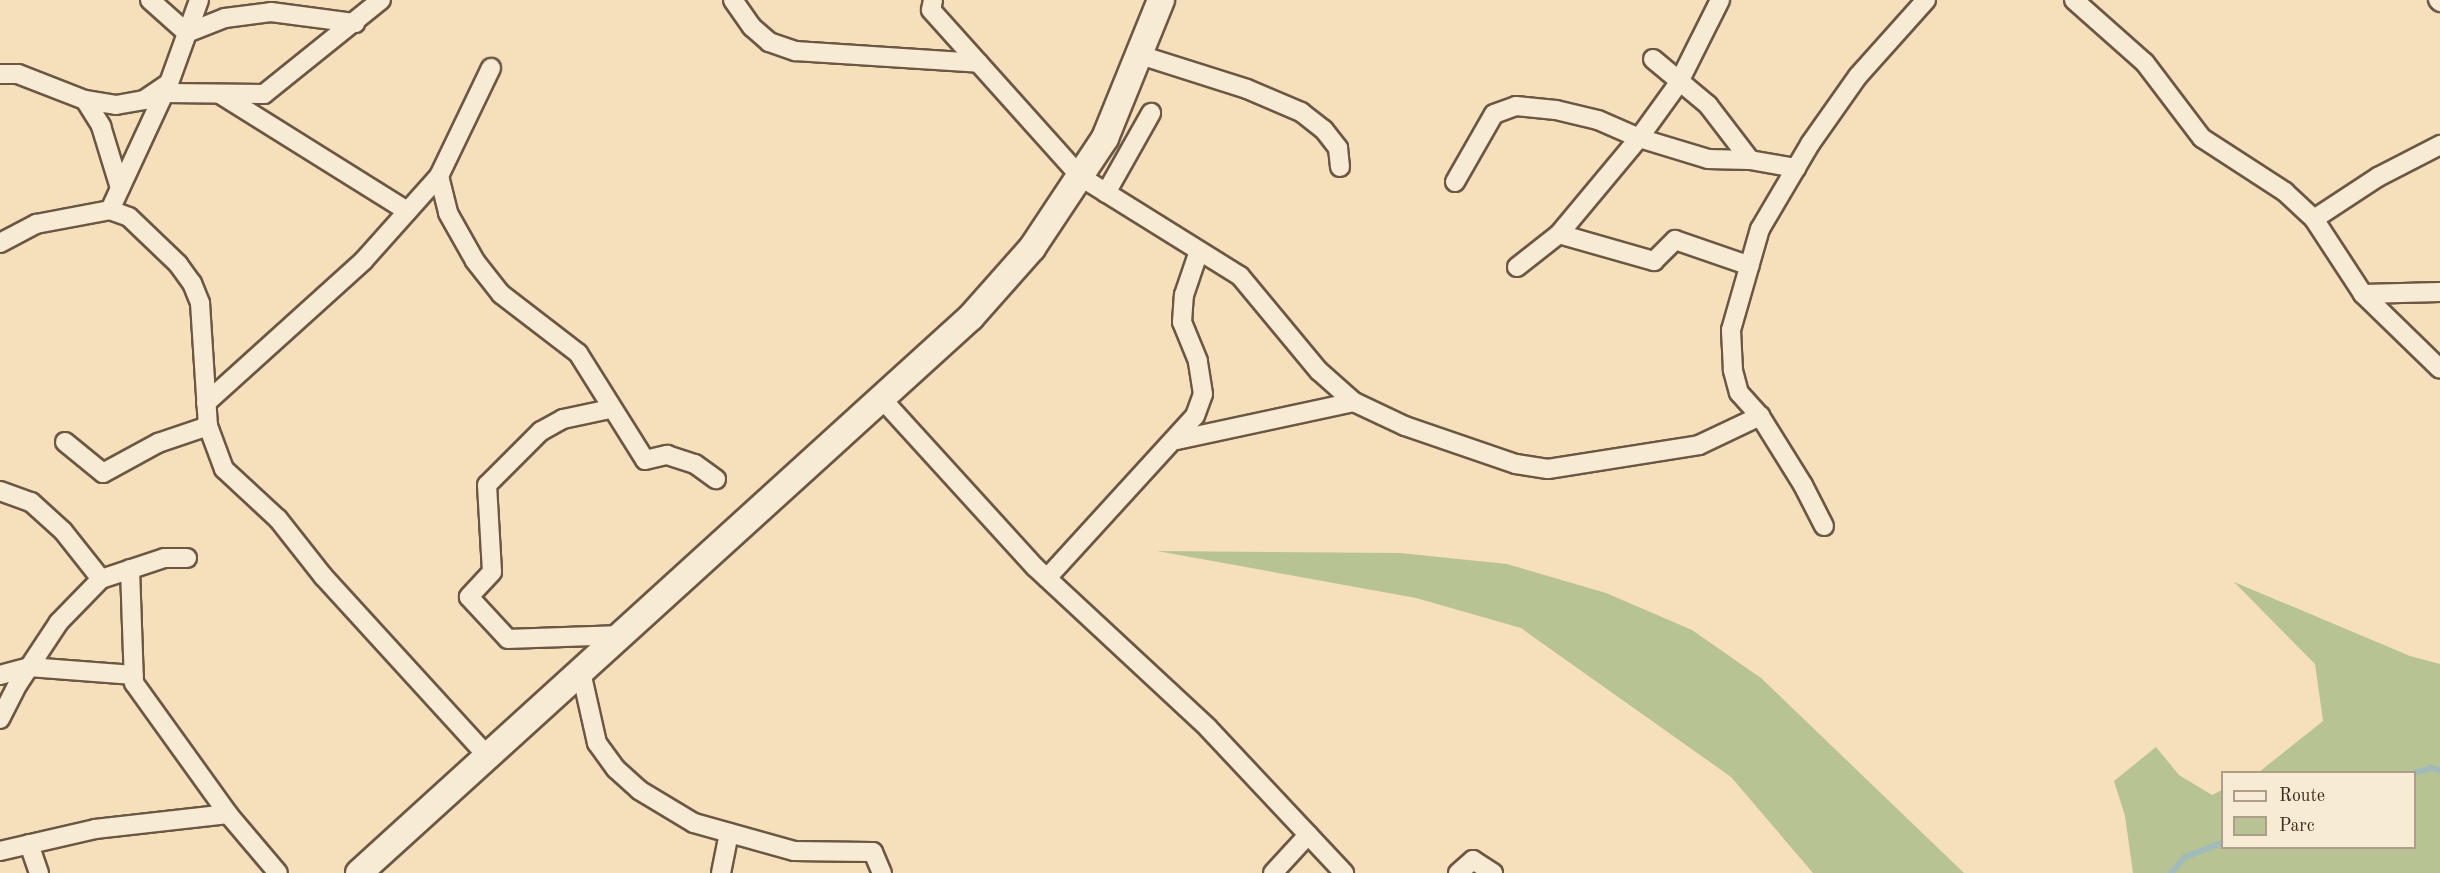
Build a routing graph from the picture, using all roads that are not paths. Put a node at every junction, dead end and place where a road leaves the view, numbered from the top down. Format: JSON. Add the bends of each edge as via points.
{"nodes":[{"id":1,"x":150,"y":0,"type":"edge"},
{"id":2,"x":199,"y":0,"type":"edge"},
{"id":3,"x":381,"y":0,"type":"edge"},
{"id":4,"x":733,"y":0,"type":"edge"},
{"id":5,"x":933,"y":0,"type":"edge"},
{"id":6,"x":1161,"y":0,"type":"edge"},
{"id":7,"x":1720,"y":0,"type":"edge"},
{"id":8,"x":1926,"y":0,"type":"edge"},
{"id":9,"x":2074,"y":0,"type":"edge"},
{"id":10,"x":355,"y":22,"type":"junction"},
{"id":11,"x":187,"y":33,"type":"junction"},
{"id":12,"x":1140,"y":55,"type":"junction"},
{"id":13,"x":1653,"y":59,"type":"dead end"},
{"id":14,"x":979,"y":63,"type":"junction"},
{"id":15,"x":491,"y":68,"type":"dead end"},
{"id":16,"x":0,"y":74,"type":"edge"},
{"id":17,"x":1678,"y":84,"type":"junction"},
{"id":18,"x":167,"y":88,"type":"junction"},
{"id":19,"x":219,"y":93,"type":"junction"},
{"id":20,"x":85,"y":100,"type":"junction"},
{"id":21,"x":1151,"y":113,"type":"dead end"},
{"id":22,"x":1639,"y":138,"type":"junction"},
{"id":23,"x":2440,"y":145,"type":"edge"},
{"id":24,"x":1750,"y":160,"type":"junction"},
{"id":25,"x":1340,"y":167,"type":"dead end"},
{"id":26,"x":1796,"y":168,"type":"junction"},
{"id":27,"x":439,"y":176,"type":"junction"},
{"id":28,"x":1081,"y":177,"type":"junction"},
{"id":29,"x":1455,"y":182,"type":"dead end"},
{"id":30,"x":120,"y":188,"type":"junction"},
{"id":31,"x":1106,"y":193,"type":"junction"},
{"id":32,"x":110,"y":210,"type":"junction"},
{"id":33,"x":407,"y":212,"type":"junction"},
{"id":34,"x":2314,"y":219,"type":"junction"},
{"id":35,"x":1559,"y":234,"type":"junction"},
{"id":36,"x":0,"y":243,"type":"edge"},
{"id":37,"x":1199,"y":250,"type":"junction"},
{"id":38,"x":1750,"y":266,"type":"junction"},
{"id":39,"x":1517,"y":267,"type":"dead end"},
{"id":40,"x":2440,"y":292,"type":"edge"},
{"id":41,"x":2363,"y":294,"type":"junction"},
{"id":42,"x":2440,"y":369,"type":"edge"},
{"id":43,"x":882,"y":399,"type":"junction"},
{"id":44,"x":1354,"y":402,"type":"junction"},
{"id":45,"x":206,"y":403,"type":"junction"},
{"id":46,"x":610,"y":409,"type":"junction"},
{"id":47,"x":1760,"y":416,"type":"junction"},
{"id":48,"x":208,"y":426,"type":"junction"},
{"id":49,"x":1176,"y":440,"type":"junction"},
{"id":50,"x":65,"y":442,"type":"dead end"},
{"id":51,"x":716,"y":479,"type":"dead end"},
{"id":52,"x":0,"y":491,"type":"edge"},
{"id":53,"x":1824,"y":526,"type":"dead end"},
{"id":54,"x":187,"y":558,"type":"dead end"},
{"id":55,"x":130,"y":569,"type":"junction"},
{"id":56,"x":1047,"y":578,"type":"junction"},
{"id":57,"x":101,"y":579,"type":"junction"},
{"id":58,"x":621,"y":635,"type":"junction"},
{"id":59,"x":29,"y":667,"type":"junction"},
{"id":60,"x":581,"y":672,"type":"junction"},
{"id":61,"x":0,"y":675,"type":"edge"},
{"id":62,"x":134,"y":675,"type":"junction"},
{"id":63,"x":0,"y":719,"type":"edge"},
{"id":64,"x":488,"y":757,"type":"junction"},
{"id":65,"x":228,"y":814,"type":"junction"},
{"id":66,"x":729,"y":833,"type":"junction"},
{"id":67,"x":1308,"y":835,"type":"junction"},
{"id":68,"x":29,"y":844,"type":"junction"},
{"id":69,"x":0,"y":851,"type":"edge"},
{"id":70,"x":39,"y":873,"type":"edge"},
{"id":71,"x":278,"y":873,"type":"edge"},
{"id":72,"x":359,"y":873,"type":"edge"},
{"id":73,"x":721,"y":873,"type":"edge"},
{"id":74,"x":882,"y":873,"type":"edge"},
{"id":75,"x":1273,"y":873,"type":"edge"},
{"id":76,"x":1344,"y":873,"type":"edge"},
{"id":77,"x":1458,"y":873,"type":"edge"},
{"id":78,"x":1493,"y":873,"type":"edge"}],
"edges":[{"from":1,"to":11,"type":"street"},
{"from":2,"to":11,"type":"street"},
{"from":3,"to":10,"type":"street"},
{"from":4,"to":14,"type":"street","via":[[752,27],[770,42],[795,51]]},
{"from":5,"to":14,"type":"street","via":[[931,10]]},
{"from":6,"to":12,"type":"street"},
{"from":7,"to":17,"type":"street"},
{"from":8,"to":26,"type":"street","via":[[1858,76]]},
{"from":9,"to":34,"type":"street","via":[[2145,63],[2202,138],[2285,192]]},
{"from":10,"to":11,"type":"street","via":[[271,12],[225,18]]},
{"from":10,"to":19,"type":"street","via":[[264,94]]},
{"from":11,"to":18,"type":"street"},
{"from":12,"to":25,"type":"street","via":[[1247,89],[1301,112],[1324,130],[1338,148]]},
{"from":12,"to":28,"type":"street","via":[[1105,138]]},
{"from":13,"to":17,"type":"street"},
{"from":14,"to":28,"type":"street"},
{"from":15,"to":27,"type":"street"},
{"from":16,"to":20,"type":"street","via":[[18,74]]},
{"from":17,"to":22,"type":"street"},
{"from":17,"to":24,"type":"street","via":[[1708,105]]},
{"from":18,"to":19,"type":"street"},
{"from":18,"to":20,"type":"street","via":[[144,100],[116,105]]},
{"from":18,"to":30,"type":"street"},
{"from":19,"to":33,"type":"street"},
{"from":20,"to":30,"type":"street","via":[[101,126]]},
{"from":21,"to":31,"type":"street"},
{"from":22,"to":24,"type":"street","via":[[1708,159]]},
{"from":22,"to":29,"type":"street","via":[[1598,120],[1516,106],[1494,114]]},
{"from":22,"to":35,"type":"street"},
{"from":23,"to":34,"type":"street","via":[[2378,177]]},
{"from":24,"to":26,"type":"street"},
{"from":26,"to":38,"type":"street","via":[[1760,229]]},
{"from":27,"to":33,"type":"street"},
{"from":27,"to":46,"type":"street","via":[[448,213],[475,261],[501,294],[578,353]]},
{"from":28,"to":31,"type":"street"},
{"from":28,"to":43,"type":"street","via":[[1032,248],[971,318]]},
{"from":30,"to":32,"type":"street"},
{"from":31,"to":37,"type":"street"},
{"from":32,"to":36,"type":"street","via":[[36,224]]},
{"from":32,"to":45,"type":"street","via":[[129,217],[192,283],[200,303]]},
{"from":33,"to":45,"type":"street","via":[[364,260]]},
{"from":34,"to":41,"type":"street"},
{"from":35,"to":38,"type":"street","via":[[1654,261],[1675,240]]},
{"from":35,"to":39,"type":"street"},
{"from":37,"to":44,"type":"street","via":[[1240,276],[1319,371]]},
{"from":37,"to":49,"type":"street","via":[[1184,295],[1182,322],[1198,362],[1203,394],[1195,416]]},
{"from":38,"to":47,"type":"street","via":[[1731,330],[1733,370],[1739,393]]},
{"from":40,"to":41,"type":"street"},
{"from":41,"to":42,"type":"street"},
{"from":43,"to":56,"type":"street"},
{"from":43,"to":58,"type":"street"},
{"from":44,"to":47,"type":"street","via":[[1405,426],[1516,464],[1548,469],[1699,445]]},
{"from":44,"to":49,"type":"street"},
{"from":45,"to":48,"type":"street"},
{"from":46,"to":51,"type":"street","via":[[645,460],[667,455],[695,464]]},
{"from":46,"to":58,"type":"street","via":[[563,419],[541,431],[487,485],[492,572],[469,597],[508,639]]},
{"from":47,"to":53,"type":"street"},
{"from":48,"to":50,"type":"street","via":[[158,444],[103,473]]},
{"from":48,"to":64,"type":"street","via":[[217,454],[234,481],[279,519],[323,576]]},
{"from":49,"to":56,"type":"street"},
{"from":52,"to":57,"type":"street","via":[[31,502],[63,531]]},
{"from":54,"to":55,"type":"street","via":[[164,558]]},
{"from":55,"to":57,"type":"street"},
{"from":55,"to":62,"type":"street"},
{"from":56,"to":67,"type":"street","via":[[1208,728]]},
{"from":57,"to":59,"type":"street","via":[[59,622]]},
{"from":58,"to":60,"type":"street"},
{"from":59,"to":61,"type":"street"},
{"from":59,"to":62,"type":"street"},
{"from":59,"to":63,"type":"street"},
{"from":60,"to":64,"type":"street"},
{"from":60,"to":66,"type":"street","via":[[597,743],[616,769],[639,790],[694,823]]},
{"from":62,"to":65,"type":"street","via":[[134,683]]},
{"from":64,"to":72,"type":"street"},
{"from":65,"to":68,"type":"street","via":[[95,829]]},
{"from":65,"to":71,"type":"street"},
{"from":66,"to":73,"type":"street"},
{"from":66,"to":74,"type":"street","via":[[794,851],[873,852]]},
{"from":67,"to":75,"type":"street"},
{"from":67,"to":76,"type":"street"},
{"from":68,"to":69,"type":"street"},
{"from":68,"to":70,"type":"street"},
{"from":77,"to":78,"type":"street","via":[[1473,860]]}]}
